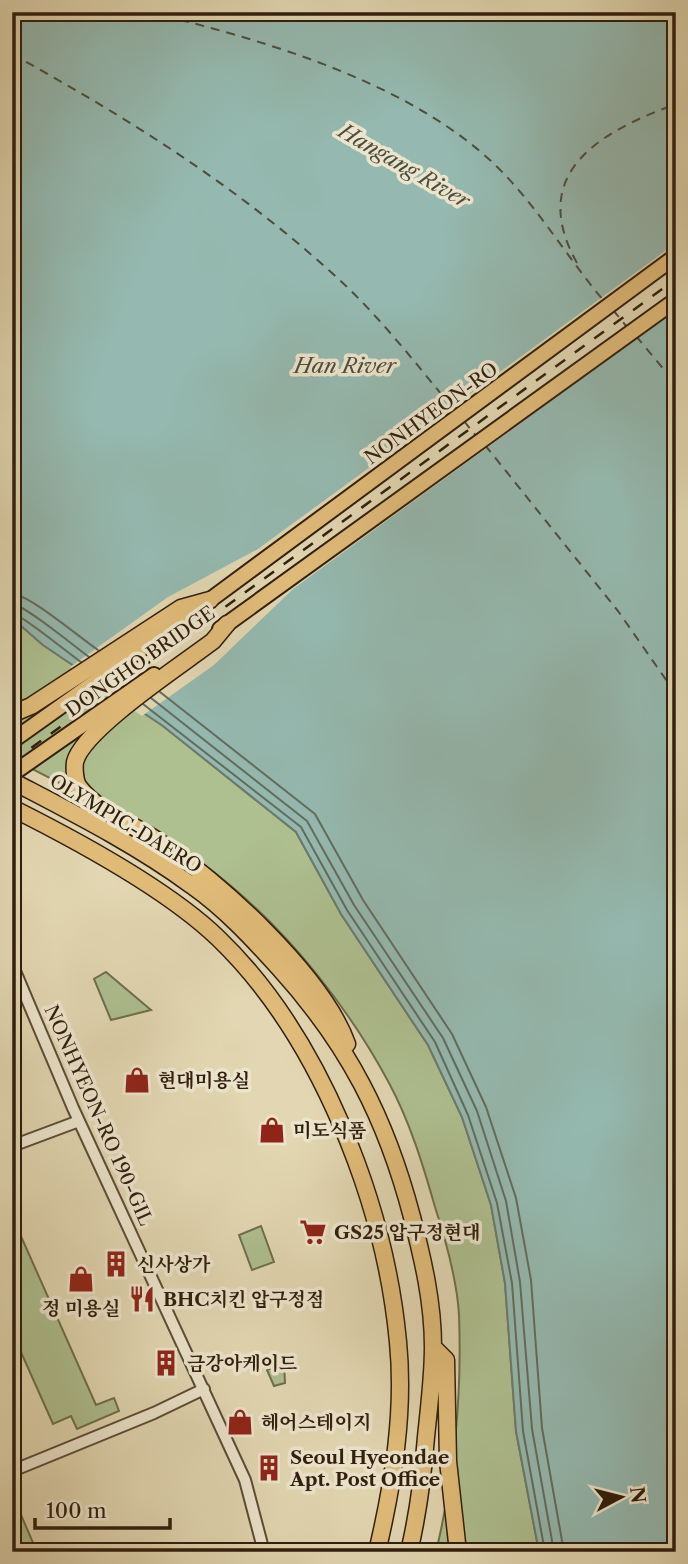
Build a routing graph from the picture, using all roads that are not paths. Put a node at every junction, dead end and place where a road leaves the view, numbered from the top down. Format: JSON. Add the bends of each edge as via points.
{"nodes":[{"id":1,"x":676,"y":256,"type":"edge"},
{"id":2,"x":676,"y":300,"type":"edge"},
{"id":3,"x":210,"y":600,"type":"junction"},
{"id":4,"x":227,"y":624,"type":"junction"},
{"id":5,"x":12,"y":714,"type":"edge"},
{"id":6,"x":12,"y":741,"type":"edge"},
{"id":7,"x":12,"y":774,"type":"edge"},
{"id":8,"x":12,"y":781,"type":"edge"},
{"id":9,"x":12,"y":808,"type":"edge"},
{"id":10,"x":12,"y":815,"type":"edge"},
{"id":11,"x":66,"y":835,"type":"junction"},
{"id":12,"x":12,"y":964,"type":"edge"},
{"id":13,"x":356,"y":1070,"type":"junction"},
{"id":14,"x":79,"y":1121,"type":"junction"},
{"id":15,"x":12,"y":1146,"type":"edge"},
{"id":16,"x":433,"y":1348,"type":"junction"},
{"id":17,"x":204,"y":1389,"type":"junction"},
{"id":18,"x":12,"y":1471,"type":"edge"},
{"id":19,"x":412,"y":1547,"type":"edge"},
{"id":20,"x":264,"y":1552,"type":"edge"},
{"id":21,"x":377,"y":1552,"type":"edge"},
{"id":22,"x":458,"y":1552,"type":"edge"}],
"edges":[{"from":1,"to":3,"type":"main road","name":"NONHYEON-RO"},
{"from":2,"to":4,"type":"main road","name":"DONGHO BRIDGE"},
{"from":3,"to":5,"type":"highway","via":[[181,608],[32,706]]},
{"from":3,"to":6,"type":"main road","name":"DONGHO BRIDGE"},
{"from":4,"to":7,"type":"main road","name":"DONGHO BRIDGE"},
{"from":4,"to":13,"type":"highway","via":[[213,641],[100,728],[80,749],[74,765],[78,786],[97,805],[160,842],[240,904],[338,1019]]},
{"from":8,"to":13,"type":"highway","name":"OLYMPIC-DAERO","via":[[152,859],[232,918],[306,998]]},
{"from":9,"to":11,"type":"highway"},
{"from":10,"to":11,"type":"highway"},
{"from":11,"to":21,"type":"highway","via":[[170,901],[217,937],[283,1017],[346,1135],[376,1225],[398,1343],[398,1446]]},
{"from":12,"to":14,"type":"street","name":"NONHYEON-RO 190-GIL"},
{"from":13,"to":16,"type":"highway","name":"OLYMPIC-DAERO","via":[[380,1116],[402,1179],[426,1268]]},
{"from":14,"to":15,"type":"street"},
{"from":14,"to":17,"type":"street","name":"NONHYEON-RO 190-GIL"},
{"from":16,"to":19,"type":"highway","name":"OLYMPIC-DAERO","via":[[423,1478]]},
{"from":16,"to":22,"type":"highway","via":[[446,1360],[448,1461]]},
{"from":17,"to":18,"type":"street"},
{"from":17,"to":20,"type":"street","name":"NONHYEON-RO 190-GIL","via":[[244,1480]]}]}
